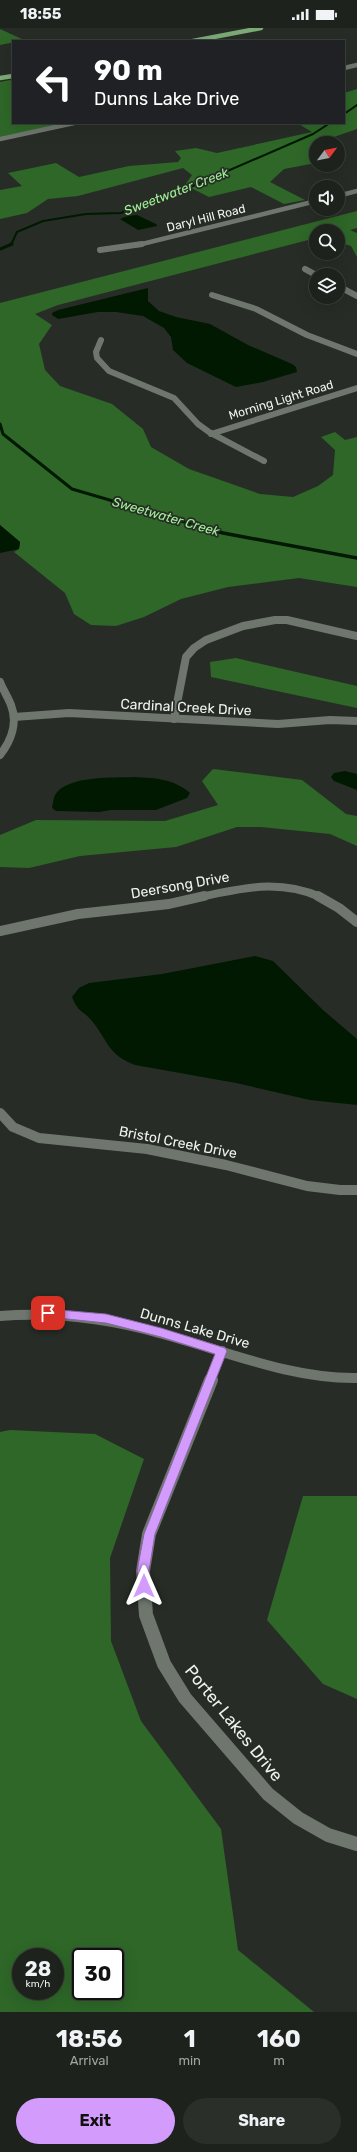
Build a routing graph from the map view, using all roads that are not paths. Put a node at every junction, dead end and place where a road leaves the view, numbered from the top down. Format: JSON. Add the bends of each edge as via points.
{"nodes":[{"id":1,"x":261,"y":28,"type":"edge"},
{"id":2,"x":198,"y":40,"type":"edge"},
{"id":3,"x":357,"y":65,"type":"edge"},
{"id":4,"x":345,"y":68,"type":"edge"},
{"id":5,"x":12,"y":76,"type":"edge"},
{"id":6,"x":0,"y":78,"type":"edge"},
{"id":7,"x":69,"y":124,"type":"edge"},
{"id":8,"x":0,"y":139,"type":"edge"},
{"id":9,"x":357,"y":191,"type":"edge"},
{"id":10,"x":345,"y":194,"type":"edge"},
{"id":11,"x":309,"y":203,"type":"edge"},
{"id":12,"x":100,"y":250,"type":"dead end"},
{"id":13,"x":305,"y":270,"type":"dead end"},
{"id":14,"x":309,"y":272,"type":"edge"},
{"id":15,"x":345,"y":290,"type":"edge"},
{"id":16,"x":212,"y":295,"type":"dead end"},
{"id":17,"x":357,"y":296,"type":"edge"},
{"id":18,"x":101,"y":340,"type":"dead end"},
{"id":19,"x":357,"y":354,"type":"edge"},
{"id":20,"x":357,"y":388,"type":"edge"},
{"id":21,"x":211,"y":434,"type":"junction"},
{"id":22,"x":264,"y":461,"type":"dead end"},
{"id":23,"x":357,"y":636,"type":"edge"},
{"id":24,"x":0,"y":682,"type":"edge"},
{"id":25,"x":14,"y":717,"type":"junction"},
{"id":26,"x":174,"y":719,"type":"junction"},
{"id":27,"x":357,"y":721,"type":"edge"},
{"id":28,"x":0,"y":755,"type":"edge"},
{"id":29,"x":357,"y":922,"type":"edge"},
{"id":30,"x":0,"y":931,"type":"edge"},
{"id":31,"x":0,"y":1113,"type":"edge"},
{"id":32,"x":357,"y":1190,"type":"edge"},
{"id":33,"x":0,"y":1316,"type":"edge"},
{"id":34,"x":222,"y":1351,"type":"junction"},
{"id":35,"x":357,"y":1378,"type":"edge"},
{"id":36,"x":357,"y":1844,"type":"edge"}],
"edges":[{"from":1,"to":2,"type":"main road"},
{"from":3,"to":4,"type":"street"},
{"from":5,"to":6,"type":"main road"},
{"from":7,"to":8,"type":"street"},
{"from":9,"to":10,"type":"street"},
{"from":11,"to":12,"type":"street","name":"Daryl Hill Road","via":[[133,246]]},
{"from":13,"to":14,"type":"street"},
{"from":15,"to":17,"type":"street"},
{"from":16,"to":19,"type":"street","via":[[256,309],[307,335]]},
{"from":18,"to":21,"type":"street","via":[[96,352],[101,365],[109,371],[174,398]]},
{"from":20,"to":21,"type":"street","name":"Morning Light Road"},
{"from":21,"to":22,"type":"street"},
{"from":23,"to":26,"type":"street","via":[[287,620],[275,620],[243,626],[206,640],[186,657]]},
{"from":24,"to":25,"type":"street"},
{"from":25,"to":26,"type":"street","name":"Cardinal Creek Drive","via":[[69,713]]},
{"from":25,"to":28,"type":"street","via":[[14,730],[8,745]]},
{"from":26,"to":27,"type":"street","name":"Cardinal Creek Drive","via":[[278,724],[330,720]]},
{"from":29,"to":30,"type":"street","name":"Deersong Drive","via":[[335,904],[315,895],[272,886],[245,887],[138,908],[88,912]]},
{"from":31,"to":32,"type":"street","name":"Bristol Creek Drive","via":[[15,1129],[34,1138],[98,1142],[166,1152],[289,1182],[321,1188]]},
{"from":33,"to":34,"type":"street","name":"Dunns Lake Drive","via":[[60,1313],[106,1318]]},
{"from":34,"to":35,"type":"street","name":"Dunns Lake Drive","via":[[290,1370],[322,1376]]},
{"from":34,"to":36,"type":"street","name":"Porter Lakes Drive","via":[[150,1534],[143,1571],[146,1615],[164,1664],[185,1698],[268,1794],[298,1818],[328,1835]]}]}
